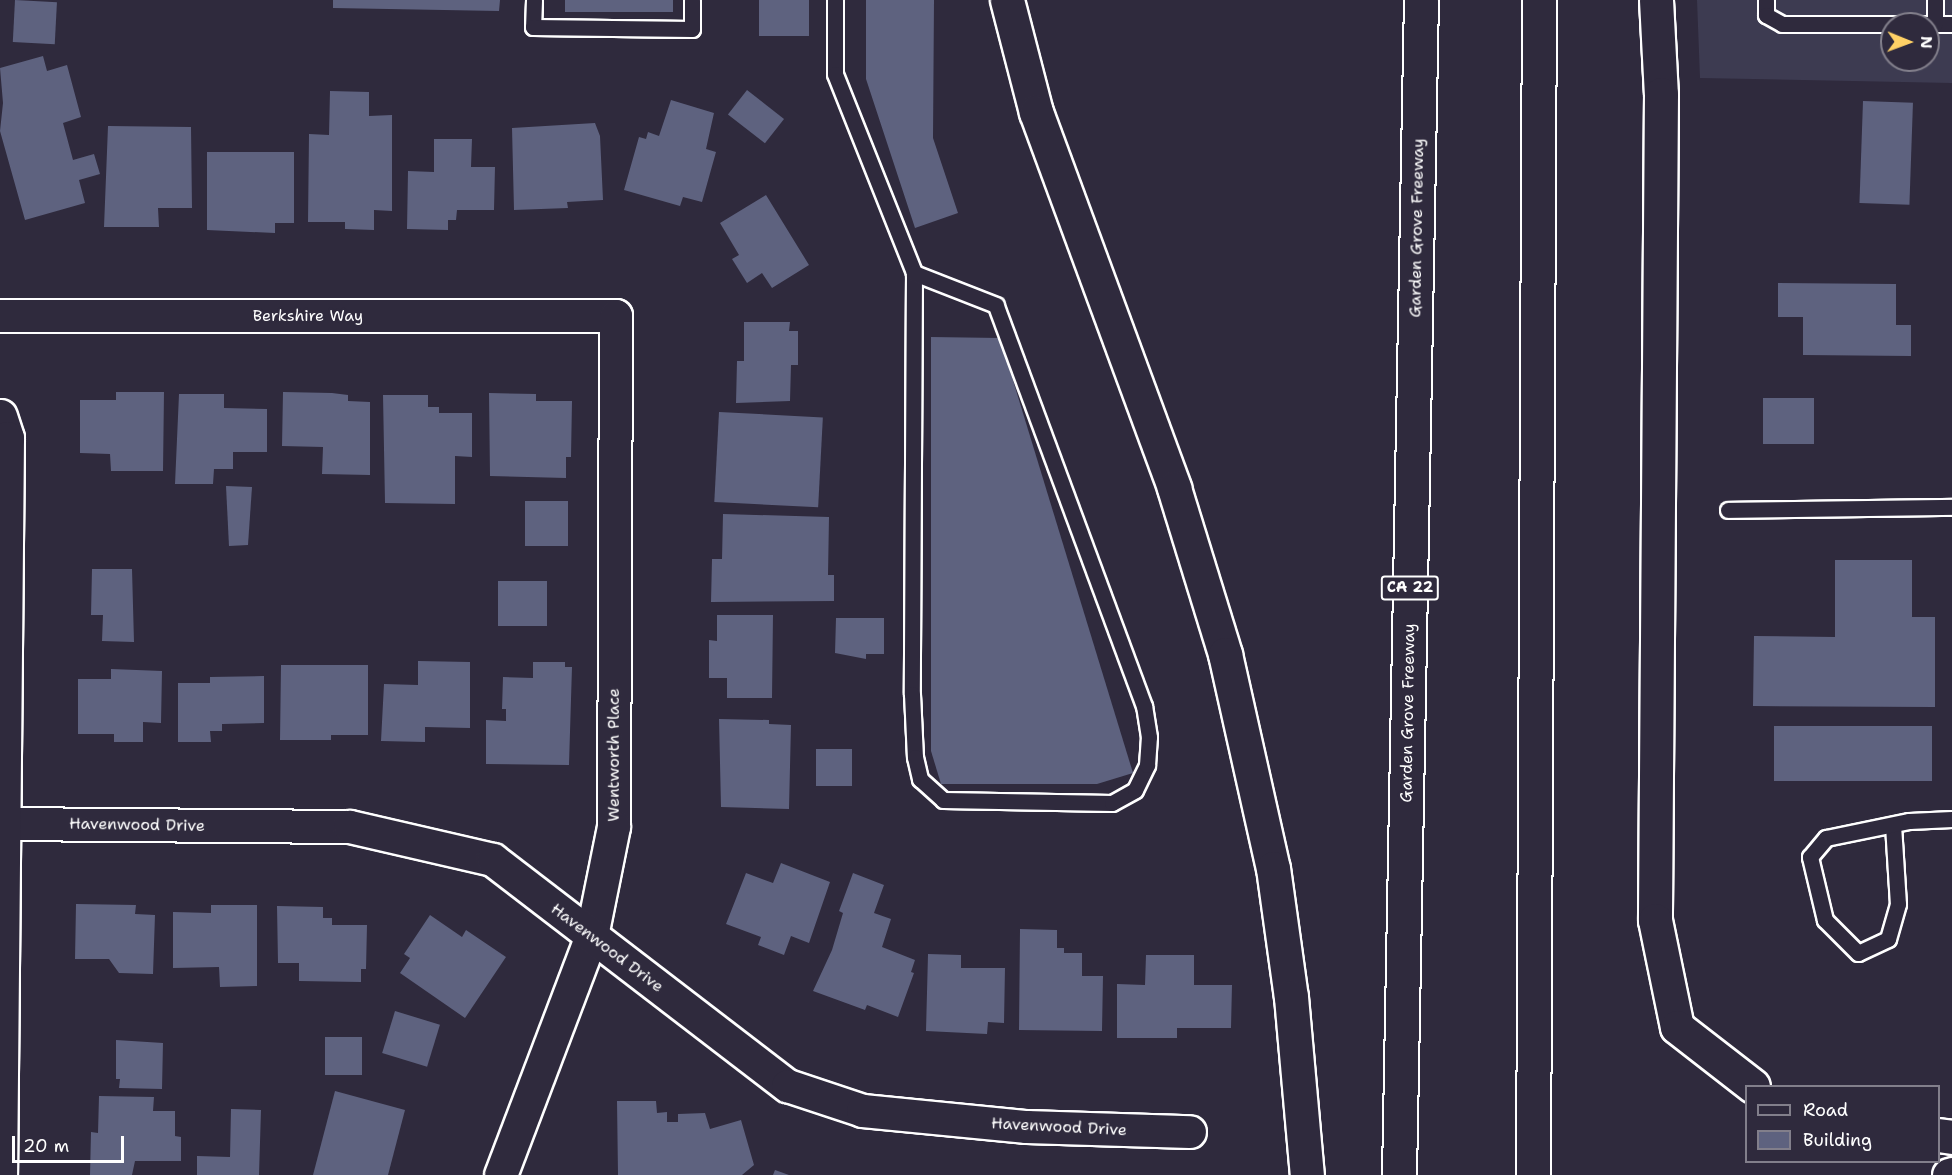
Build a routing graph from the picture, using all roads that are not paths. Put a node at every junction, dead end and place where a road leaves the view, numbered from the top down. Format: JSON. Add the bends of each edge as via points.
{"nodes":[{"id":1,"x":534,"y":0,"type":"edge"},
{"id":2,"x":692,"y":0,"type":"edge"},
{"id":3,"x":835,"y":0,"type":"edge"},
{"id":4,"x":1007,"y":0,"type":"edge"},
{"id":5,"x":1421,"y":0,"type":"edge"},
{"id":6,"x":1539,"y":0,"type":"edge"},
{"id":7,"x":1656,"y":0,"type":"edge"},
{"id":8,"x":1766,"y":0,"type":"edge"},
{"id":9,"x":1880,"y":24,"type":"edge"},
{"id":10,"x":914,"y":273,"type":"junction"},
{"id":11,"x":0,"y":316,"type":"edge"},
{"id":12,"x":616,"y":316,"type":"joint"},
{"id":13,"x":0,"y":416,"type":"edge"},
{"id":14,"x":1952,"y":507,"type":"edge"},
{"id":15,"x":1728,"y":510,"type":"dead end"},
{"id":16,"x":1952,"y":819,"type":"edge"},
{"id":17,"x":5,"y":824,"type":"junction"},
{"id":18,"x":1893,"y":825,"type":"junction"},
{"id":19,"x":592,"y":936,"type":"junction"},
{"id":20,"x":1752,"y":1085,"type":"edge"},
{"id":21,"x":1190,"y":1132,"type":"dead end"},
{"id":22,"x":0,"y":1175,"type":"edge"},
{"id":23,"x":501,"y":1175,"type":"edge"},
{"id":24,"x":1307,"y":1175,"type":"edge"},
{"id":25,"x":1400,"y":1175,"type":"edge"},
{"id":26,"x":1533,"y":1175,"type":"edge"}],
"edges":[{"from":1,"to":2,"type":"lane","via":[[533,27],[692,30]]},
{"from":3,"to":10,"type":"lane","via":[[835,74]]},
{"from":4,"to":24,"type":"main road","via":[[1036,112],[1170,477],[1225,654],[1273,868],[1291,997]]},
{"from":5,"to":25,"type":"main road","name":"Garden Grove Freeway","number":"CA 22"},
{"from":6,"to":26,"type":"main road"},
{"from":7,"to":20,"type":"main road","via":[[1661,94],[1655,920],[1677,1027]]},
{"from":8,"to":9,"type":"lane","via":[[1766,15],[1782,24]]},
{"from":10,"to":10,"type":"lane","via":[[912,694],[920,778],[943,800],[1113,803],[1135,790],[1148,765],[1144,706],[996,305]]},
{"from":11,"to":12,"type":"street","name":"Berkshire Way"},
{"from":12,"to":19,"type":"street","name":"Wentworth Place","via":[[614,827]]},
{"from":13,"to":17,"type":"main road","via":[[7,438]]},
{"from":14,"to":15,"type":"lane"},
{"from":16,"to":18,"type":"lane"},
{"from":17,"to":19,"type":"street","name":"Havenwood Drive","via":[[350,827],[493,860]]},
{"from":17,"to":22,"type":"main road"},
{"from":18,"to":18,"type":"lane","via":[[1826,838],[1810,857],[1825,920],[1858,953],[1888,939],[1896,913]]},
{"from":19,"to":21,"type":"street","name":"Havenwood Drive","via":[[788,1086],[863,1111],[1027,1127]]},
{"from":19,"to":23,"type":"street","name":"Wentworth Place"}]}
